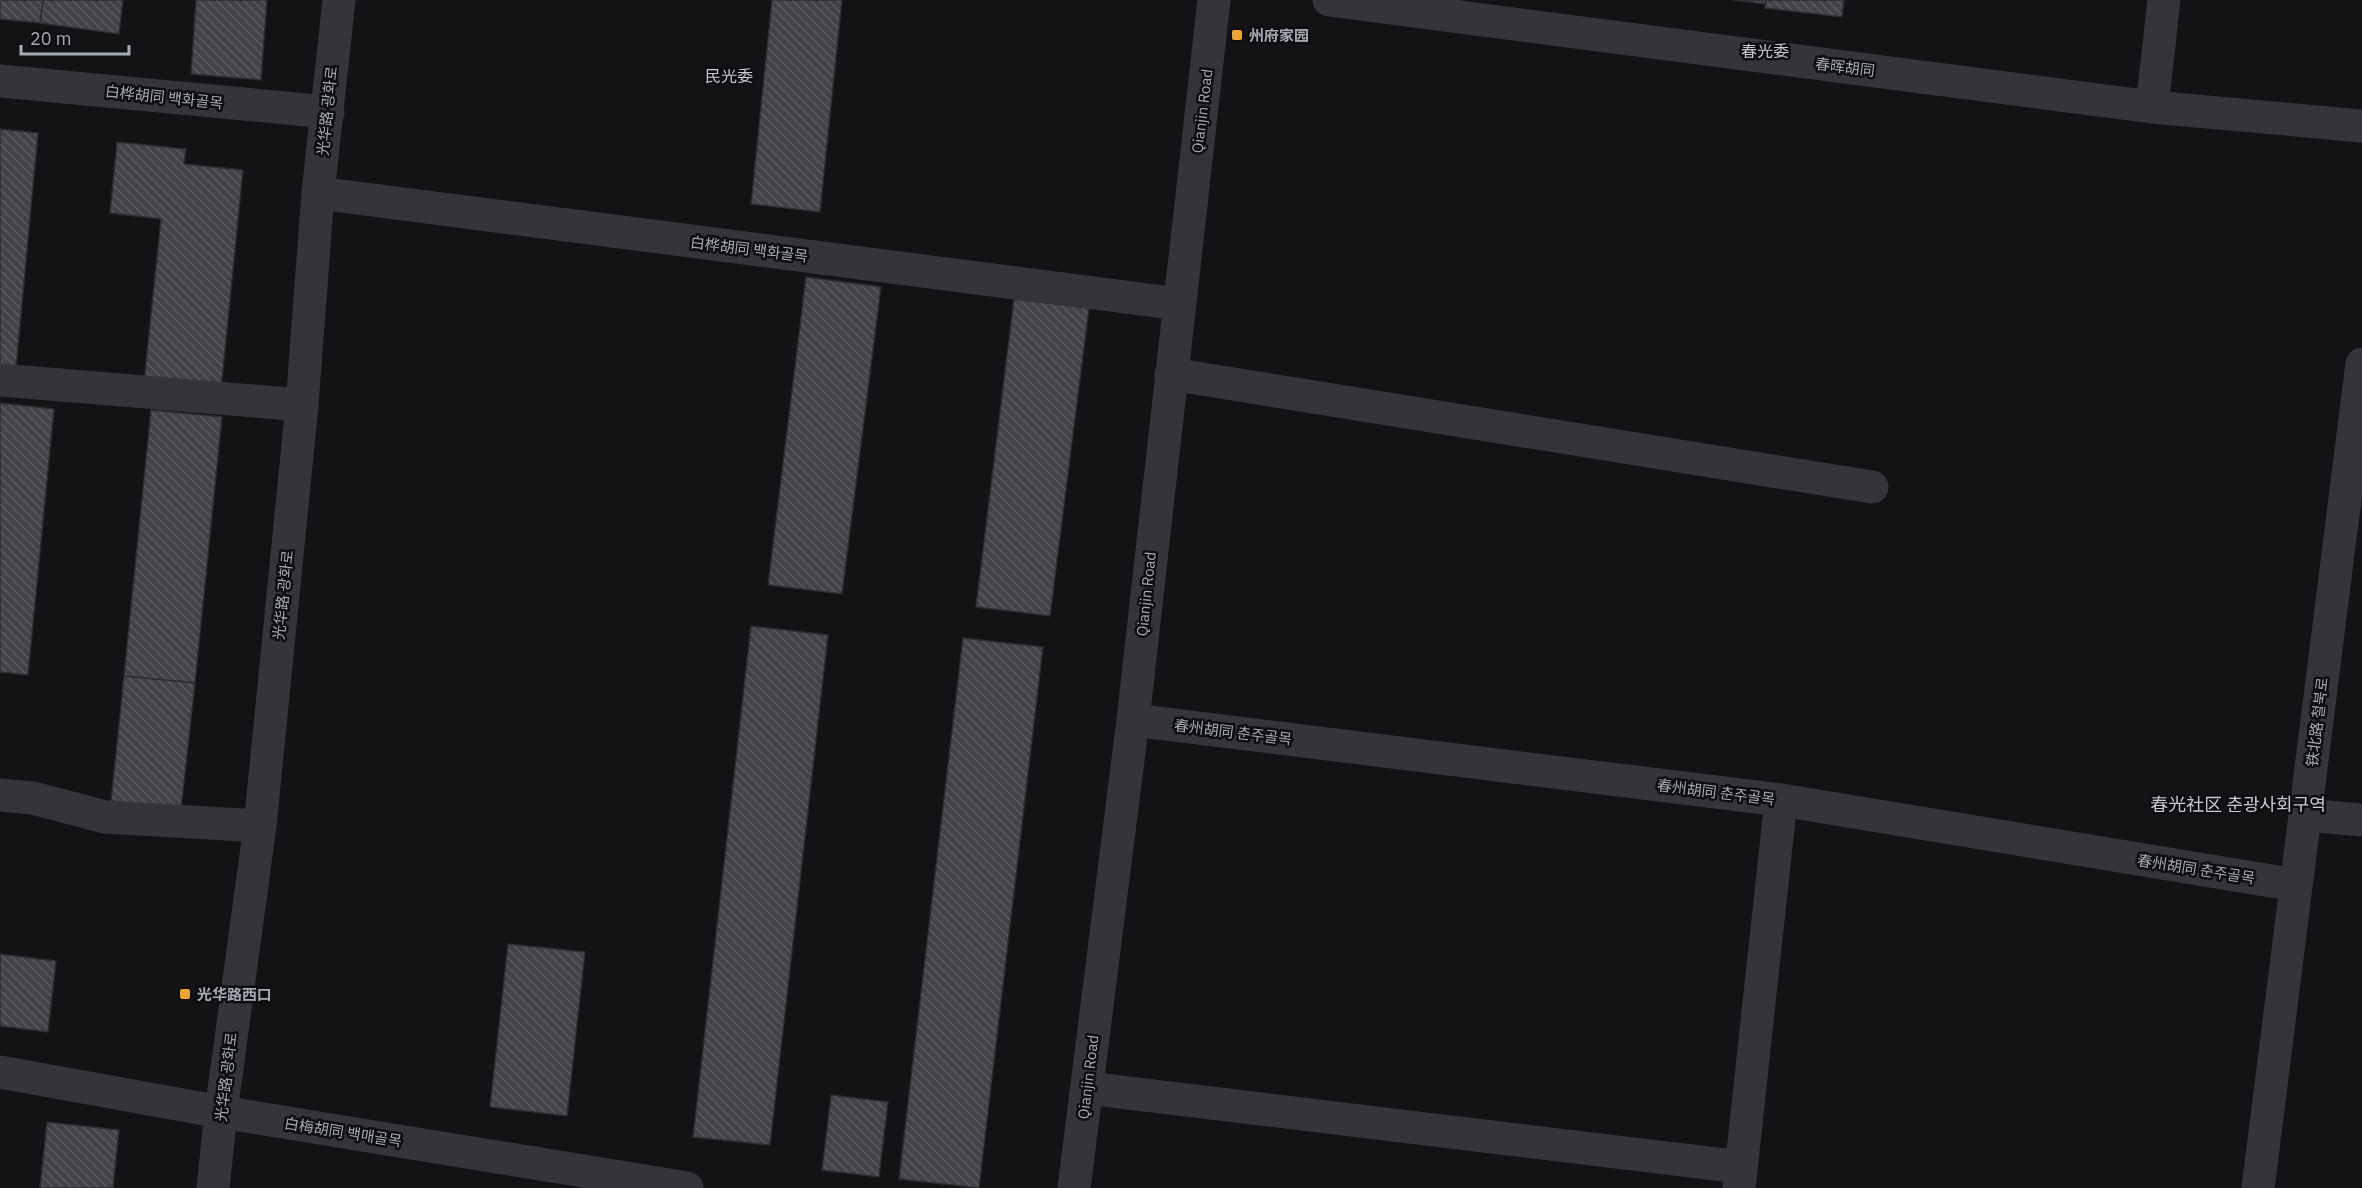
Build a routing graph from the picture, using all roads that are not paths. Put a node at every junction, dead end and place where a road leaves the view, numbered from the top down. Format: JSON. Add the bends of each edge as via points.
{"nodes":[{"id":1,"x":339,"y":0,"type":"edge"},
{"id":2,"x":1214,"y":0,"type":"edge"},
{"id":3,"x":1329,"y":0,"type":"edge"},
{"id":4,"x":2164,"y":0,"type":"edge"},
{"id":5,"x":0,"y":81,"type":"edge"},
{"id":6,"x":2152,"y":107,"type":"junction"},
{"id":7,"x":328,"y":112,"type":"junction"},
{"id":8,"x":2362,"y":126,"type":"edge"},
{"id":9,"x":318,"y":193,"type":"junction"},
{"id":10,"x":1179,"y":304,"type":"junction"},
{"id":11,"x":2362,"y":364,"type":"edge"},
{"id":12,"x":1171,"y":374,"type":"junction"},
{"id":13,"x":0,"y":380,"type":"edge"},
{"id":14,"x":302,"y":405,"type":"junction"},
{"id":15,"x":1872,"y":487,"type":"dead end"},
{"id":16,"x":2353,"y":496,"type":"edge"},
{"id":17,"x":1132,"y":720,"type":"junction"},
{"id":18,"x":0,"y":795,"type":"edge"},
{"id":19,"x":1781,"y":800,"type":"junction"},
{"id":20,"x":2306,"y":815,"type":"junction"},
{"id":21,"x":2362,"y":820,"type":"edge"},
{"id":22,"x":260,"y":826,"type":"junction"},
{"id":23,"x":2296,"y":885,"type":"junction"},
{"id":24,"x":0,"y":1072,"type":"edge"},
{"id":25,"x":1087,"y":1088,"type":"junction"},
{"id":26,"x":221,"y":1112,"type":"junction"},
{"id":27,"x":1740,"y":1178,"type":"edge"},
{"id":28,"x":213,"y":1188,"type":"edge"},
{"id":29,"x":687,"y":1188,"type":"edge"},
{"id":30,"x":1074,"y":1188,"type":"edge"},
{"id":31,"x":2258,"y":1188,"type":"edge"}],
"edges":[{"from":1,"to":7,"type":"street","name":"光华路 광화로"},
{"from":2,"to":10,"type":"street","name":"Qianjin Road"},
{"from":3,"to":6,"type":"street","name":"春晖胡同"},
{"from":4,"to":6,"type":"street"},
{"from":5,"to":7,"type":"street","name":"白桦胡同 백화골목"},
{"from":6,"to":8,"type":"street","name":"春晖胡同"},
{"from":7,"to":9,"type":"street","name":"光华路 광화로"},
{"from":9,"to":10,"type":"street","name":"白桦胡同 백화골목"},
{"from":9,"to":14,"type":"street","name":"光华路 광화로"},
{"from":10,"to":12,"type":"street","name":"Qianjin Road"},
{"from":11,"to":16,"type":"street","name":"铁北路 철북로"},
{"from":12,"to":15,"type":"street"},
{"from":12,"to":17,"type":"street","name":"Qianjin Road"},
{"from":13,"to":14,"type":"street"},
{"from":14,"to":22,"type":"street","name":"光华路 광화로"},
{"from":16,"to":20,"type":"street","name":"铁北路 철북로"},
{"from":17,"to":19,"type":"street","name":"春州胡同 춘주골목"},
{"from":17,"to":25,"type":"street","name":"Qianjin Road"},
{"from":18,"to":22,"type":"street","via":[[33,798],[105,818]]},
{"from":19,"to":23,"type":"street","name":"春州胡同 춘주골목"},
{"from":19,"to":27,"type":"street"},
{"from":20,"to":21,"type":"street"},
{"from":20,"to":23,"type":"street","name":"铁北路 철북로"},
{"from":22,"to":26,"type":"street","name":"光华路 광화로"},
{"from":23,"to":31,"type":"street","name":"铁北路 철북로"},
{"from":24,"to":26,"type":"street","name":"白梅胡同 백매골목"},
{"from":25,"to":27,"type":"street"},
{"from":25,"to":30,"type":"street","name":"Qianjin Road"},
{"from":26,"to":28,"type":"street","name":"光华路 광화로"},
{"from":26,"to":29,"type":"street","name":"白梅胡同 백매골목"}]}
